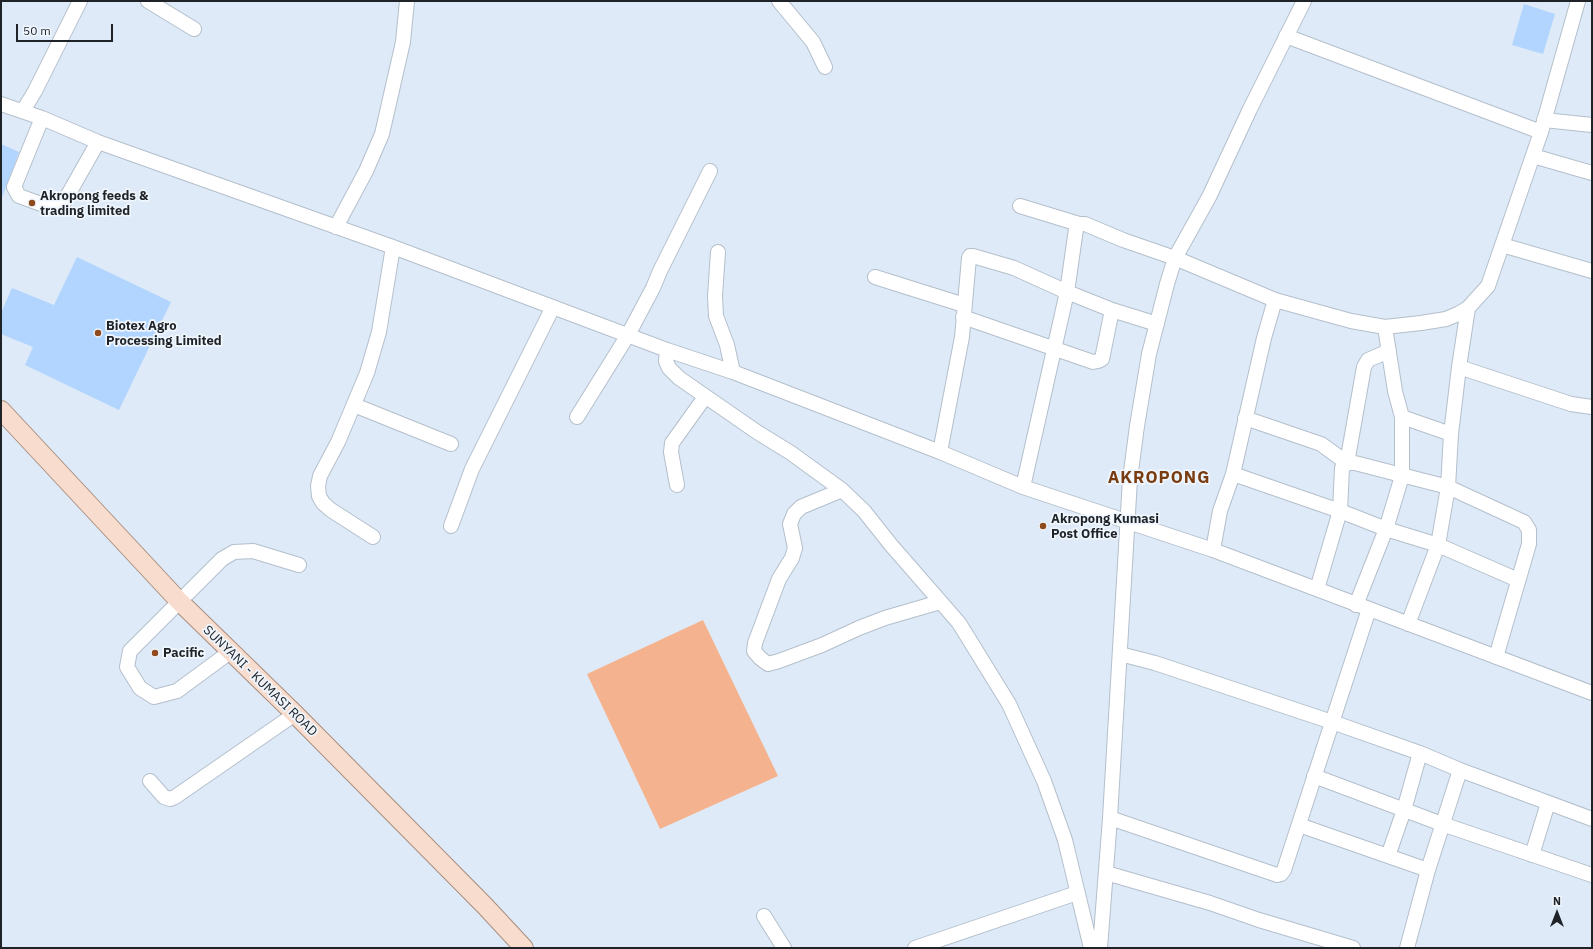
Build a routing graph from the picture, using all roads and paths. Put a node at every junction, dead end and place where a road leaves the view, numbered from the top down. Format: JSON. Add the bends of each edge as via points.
{"nodes":[{"id":1,"x":80,"y":1,"type":"edge"},
{"id":2,"x":148,"y":1,"type":"edge"},
{"id":3,"x":407,"y":1,"type":"edge"},
{"id":4,"x":779,"y":1,"type":"edge"},
{"id":5,"x":1304,"y":1,"type":"edge"},
{"id":6,"x":1578,"y":1,"type":"edge"},
{"id":7,"x":194,"y":29,"type":"dead end"},
{"id":8,"x":1286,"y":36,"type":"junction"},
{"id":9,"x":825,"y":67,"type":"dead end"},
{"id":10,"x":1,"y":104,"type":"edge"},
{"id":11,"x":23,"y":111,"type":"junction"},
{"id":12,"x":42,"y":118,"type":"junction"},
{"id":13,"x":1592,"y":125,"type":"edge"},
{"id":14,"x":1542,"y":126,"type":"junction"},
{"id":15,"x":98,"y":142,"type":"junction"},
{"id":16,"x":1533,"y":156,"type":"junction"},
{"id":17,"x":710,"y":171,"type":"dead end"},
{"id":18,"x":1592,"y":173,"type":"edge"},
{"id":19,"x":1020,"y":206,"type":"dead end"},
{"id":20,"x":1079,"y":224,"type":"junction"},
{"id":21,"x":336,"y":227,"type":"junction"},
{"id":22,"x":1502,"y":245,"type":"junction"},
{"id":23,"x":393,"y":247,"type":"junction"},
{"id":24,"x":718,"y":252,"type":"dead end"},
{"id":25,"x":1175,"y":258,"type":"junction"},
{"id":26,"x":1592,"y":271,"type":"edge"},
{"id":27,"x":875,"y":277,"type":"dead end"},
{"id":28,"x":1067,"y":292,"type":"junction"},
{"id":29,"x":1274,"y":300,"type":"junction"},
{"id":30,"x":553,"y":307,"type":"junction"},
{"id":31,"x":1468,"y":308,"type":"junction"},
{"id":32,"x":1112,"y":310,"type":"junction"},
{"id":33,"x":964,"y":311,"type":"junction"},
{"id":34,"x":1158,"y":324,"type":"junction"},
{"id":35,"x":1385,"y":327,"type":"junction"},
{"id":36,"x":628,"y":335,"type":"junction"},
{"id":37,"x":1054,"y":348,"type":"junction"},
{"id":38,"x":667,"y":350,"type":"junction"},
{"id":39,"x":1389,"y":351,"type":"junction"},
{"id":40,"x":1459,"y":367,"type":"junction"},
{"id":41,"x":733,"y":372,"type":"junction"},
{"id":42,"x":705,"y":397,"type":"junction"},
{"id":43,"x":354,"y":405,"type":"junction"},
{"id":44,"x":1592,"y":407,"type":"edge"},
{"id":45,"x":3,"y":413,"type":"edge"},
{"id":46,"x":578,"y":417,"type":"dead end"},
{"id":47,"x":1402,"y":417,"type":"junction"},
{"id":48,"x":1245,"y":418,"type":"junction"},
{"id":49,"x":1451,"y":434,"type":"junction"},
{"id":50,"x":451,"y":444,"type":"dead end"},
{"id":51,"x":940,"y":452,"type":"junction"},
{"id":52,"x":1347,"y":463,"type":"junction"},
{"id":53,"x":1233,"y":474,"type":"junction"},
{"id":54,"x":1402,"y":476,"type":"junction"},
{"id":55,"x":677,"y":485,"type":"dead end"},
{"id":56,"x":1023,"y":486,"type":"junction"},
{"id":57,"x":1448,"y":487,"type":"junction"},
{"id":58,"x":842,"y":490,"type":"junction"},
{"id":59,"x":1340,"y":511,"type":"junction"},
{"id":60,"x":1127,"y":522,"type":"junction"},
{"id":61,"x":451,"y":526,"type":"dead end"},
{"id":62,"x":1386,"y":529,"type":"junction"},
{"id":63,"x":373,"y":537,"type":"dead end"},
{"id":64,"x":1438,"y":545,"type":"junction"},
{"id":65,"x":1213,"y":550,"type":"junction"},
{"id":66,"x":299,"y":565,"type":"dead end"},
{"id":67,"x":1518,"y":580,"type":"junction"},
{"id":68,"x":1317,"y":589,"type":"junction"},
{"id":69,"x":179,"y":601,"type":"junction"},
{"id":70,"x":940,"y":602,"type":"junction"},
{"id":71,"x":1362,"y":607,"type":"junction"},
{"id":72,"x":1408,"y":624,"type":"junction"},
{"id":73,"x":230,"y":652,"type":"junction"},
{"id":74,"x":1120,"y":654,"type":"junction"},
{"id":75,"x":1496,"y":657,"type":"junction"},
{"id":76,"x":1592,"y":693,"type":"edge"},
{"id":77,"x":295,"y":714,"type":"junction"},
{"id":78,"x":1332,"y":722,"type":"junction"},
{"id":79,"x":1420,"y":753,"type":"junction"},
{"id":80,"x":1460,"y":770,"type":"junction"},
{"id":81,"x":1314,"y":776,"type":"junction"},
{"id":82,"x":150,"y":781,"type":"dead end"},
{"id":83,"x":1548,"y":803,"type":"junction"},
{"id":84,"x":1404,"y":810,"type":"junction"},
{"id":85,"x":1110,"y":818,"type":"junction"},
{"id":86,"x":1592,"y":819,"type":"edge"},
{"id":87,"x":1442,"y":824,"type":"junction"},
{"id":88,"x":1299,"y":825,"type":"junction"},
{"id":89,"x":1532,"y":855,"type":"junction"},
{"id":90,"x":1388,"y":856,"type":"junction"},
{"id":91,"x":1428,"y":870,"type":"junction"},
{"id":92,"x":1106,"y":873,"type":"junction"},
{"id":93,"x":1592,"y":875,"type":"edge"},
{"id":94,"x":1077,"y":893,"type":"junction"},
{"id":95,"x":764,"y":916,"type":"dead end"},
{"id":96,"x":524,"y":948,"type":"edge"},
{"id":97,"x":784,"y":948,"type":"edge"},
{"id":98,"x":915,"y":948,"type":"edge"},
{"id":99,"x":1091,"y":948,"type":"edge"},
{"id":100,"x":1100,"y":948,"type":"edge"},
{"id":101,"x":1353,"y":948,"type":"edge"},
{"id":102,"x":1408,"y":948,"type":"edge"}],
"edges":[{"from":1,"to":11,"type":"street"},
{"from":2,"to":7,"type":"street"},
{"from":3,"to":21,"type":"street","via":[[403,42],[382,134],[366,171]]},
{"from":4,"to":9,"type":"street","via":[[813,42]]},
{"from":5,"to":8,"type":"street"},
{"from":6,"to":14,"type":"street"},
{"from":8,"to":14,"type":"street"},
{"from":8,"to":25,"type":"street","via":[[1208,197]]},
{"from":10,"to":11,"type":"street"},
{"from":11,"to":12,"type":"street"},
{"from":12,"to":15,"type":"street"},
{"from":12,"to":15,"type":"street","via":[[14,187],[19,196],[52,208],[64,202]]},
{"from":13,"to":14,"type":"street"},
{"from":14,"to":16,"type":"street"},
{"from":15,"to":21,"type":"street"},
{"from":16,"to":18,"type":"street"},
{"from":16,"to":22,"type":"street"},
{"from":17,"to":36,"type":"street"},
{"from":19,"to":20,"type":"street"},
{"from":20,"to":25,"type":"street","via":[[1086,224]]},
{"from":20,"to":28,"type":"street","via":[[1076,229]]},
{"from":21,"to":23,"type":"street"},
{"from":22,"to":26,"type":"street"},
{"from":22,"to":31,"type":"street","via":[[1488,286]]},
{"from":23,"to":30,"type":"street"},
{"from":23,"to":43,"type":"street","via":[[379,332]]},
{"from":24,"to":41,"type":"street","via":[[716,316],[727,345]]},
{"from":25,"to":29,"type":"street"},
{"from":25,"to":34,"type":"street"},
{"from":27,"to":33,"type":"street"},
{"from":28,"to":32,"type":"street"},
{"from":28,"to":33,"type":"street","via":[[1014,268],[973,256],[969,258]]},
{"from":28,"to":37,"type":"street"},
{"from":29,"to":35,"type":"street","via":[[1351,321]]},
{"from":29,"to":48,"type":"street"},
{"from":30,"to":36,"type":"street"},
{"from":30,"to":61,"type":"street","via":[[472,469]]},
{"from":31,"to":35,"type":"street","via":[[1446,319]]},
{"from":31,"to":40,"type":"street"},
{"from":32,"to":34,"type":"street"},
{"from":32,"to":37,"type":"street","via":[[1102,359],[1098,362]]},
{"from":33,"to":37,"type":"street"},
{"from":33,"to":51,"type":"street","via":[[962,337]]},
{"from":34,"to":60,"type":"street","via":[[1149,354],[1137,426]]},
{"from":35,"to":39,"type":"street"},
{"from":36,"to":38,"type":"street"},
{"from":36,"to":46,"type":"street"},
{"from":37,"to":56,"type":"street"},
{"from":38,"to":41,"type":"street"},
{"from":38,"to":42,"type":"street","via":[[666,361],[669,368]]},
{"from":39,"to":47,"type":"street"},
{"from":39,"to":52,"type":"street","via":[[1368,360],[1364,367]]},
{"from":40,"to":44,"type":"street","via":[[1571,404]]},
{"from":40,"to":49,"type":"street"},
{"from":41,"to":51,"type":"street"},
{"from":42,"to":55,"type":"street","via":[[672,443],[671,452]]},
{"from":42,"to":58,"type":"street"},
{"from":43,"to":50,"type":"street"},
{"from":43,"to":63,"type":"street","via":[[320,476],[318,491],[323,503],[331,510]]},
{"from":45,"to":69,"type":"main road","name":"SUNYANI - KUMASI ROAD"},
{"from":47,"to":49,"type":"street"},
{"from":47,"to":54,"type":"street"},
{"from":48,"to":52,"type":"street","via":[[1321,444]]},
{"from":48,"to":53,"type":"street"},
{"from":49,"to":57,"type":"street"},
{"from":51,"to":56,"type":"street"},
{"from":52,"to":54,"type":"street"},
{"from":52,"to":59,"type":"street","via":[[1342,468]]},
{"from":53,"to":59,"type":"street"},
{"from":53,"to":65,"type":"street","via":[[1220,511]]},
{"from":54,"to":57,"type":"street"},
{"from":54,"to":62,"type":"street"},
{"from":56,"to":60,"type":"street"},
{"from":57,"to":64,"type":"street"},
{"from":57,"to":67,"type":"street","via":[[1524,522],[1530,530],[1529,544]]},
{"from":58,"to":70,"type":"street","via":[[864,511]]},
{"from":58,"to":70,"type":"street","via":[[801,507],[794,514],[790,524],[794,548],[792,558],[779,579],[755,643],[754,651],[760,658],[768,664],[779,661],[886,618]]},
{"from":59,"to":62,"type":"street"},
{"from":59,"to":68,"type":"street"},
{"from":60,"to":65,"type":"street"},
{"from":60,"to":74,"type":"street"},
{"from":62,"to":64,"type":"street"},
{"from":62,"to":71,"type":"street"},
{"from":64,"to":67,"type":"street"},
{"from":64,"to":72,"type":"street"},
{"from":65,"to":68,"type":"street"},
{"from":66,"to":69,"type":"street","via":[[253,551],[234,552],[222,559]]},
{"from":67,"to":75,"type":"street"},
{"from":68,"to":71,"type":"street"},
{"from":69,"to":73,"type":"main road","name":"SUNYANI - KUMASI ROAD"},
{"from":69,"to":73,"type":"street","via":[[130,651],[127,666],[140,688],[154,697],[177,691]]},
{"from":70,"to":94,"type":"street","via":[[959,623],[1008,704],[1044,781],[1065,840]]},
{"from":71,"to":72,"type":"street"},
{"from":71,"to":78,"type":"street"},
{"from":72,"to":75,"type":"street"},
{"from":73,"to":77,"type":"main road","name":"SUNYANI - KUMASI ROAD"},
{"from":74,"to":78,"type":"street","via":[[1155,663]]},
{"from":74,"to":85,"type":"street"},
{"from":75,"to":76,"type":"street"},
{"from":77,"to":82,"type":"street","via":[[175,797],[164,797]]},
{"from":77,"to":96,"type":"main road","name":"SUNYANI - KUMASI ROAD","via":[[486,906]]},
{"from":78,"to":79,"type":"street"},
{"from":78,"to":81,"type":"street"},
{"from":79,"to":80,"type":"street"},
{"from":79,"to":84,"type":"street"},
{"from":80,"to":83,"type":"street"},
{"from":80,"to":87,"type":"street"},
{"from":81,"to":84,"type":"street"},
{"from":81,"to":88,"type":"street"},
{"from":83,"to":86,"type":"street"},
{"from":83,"to":89,"type":"street"},
{"from":84,"to":87,"type":"street"},
{"from":84,"to":90,"type":"street"},
{"from":85,"to":88,"type":"street","via":[[1277,875],[1284,870]]},
{"from":85,"to":92,"type":"street"},
{"from":87,"to":89,"type":"street"},
{"from":87,"to":91,"type":"street"},
{"from":88,"to":90,"type":"street"},
{"from":89,"to":93,"type":"street"},
{"from":90,"to":91,"type":"street"},
{"from":91,"to":102,"type":"street"},
{"from":92,"to":100,"type":"street"},
{"from":92,"to":101,"type":"street"},
{"from":94,"to":98,"type":"street"},
{"from":94,"to":99,"type":"street"},
{"from":95,"to":97,"type":"street"}]}
